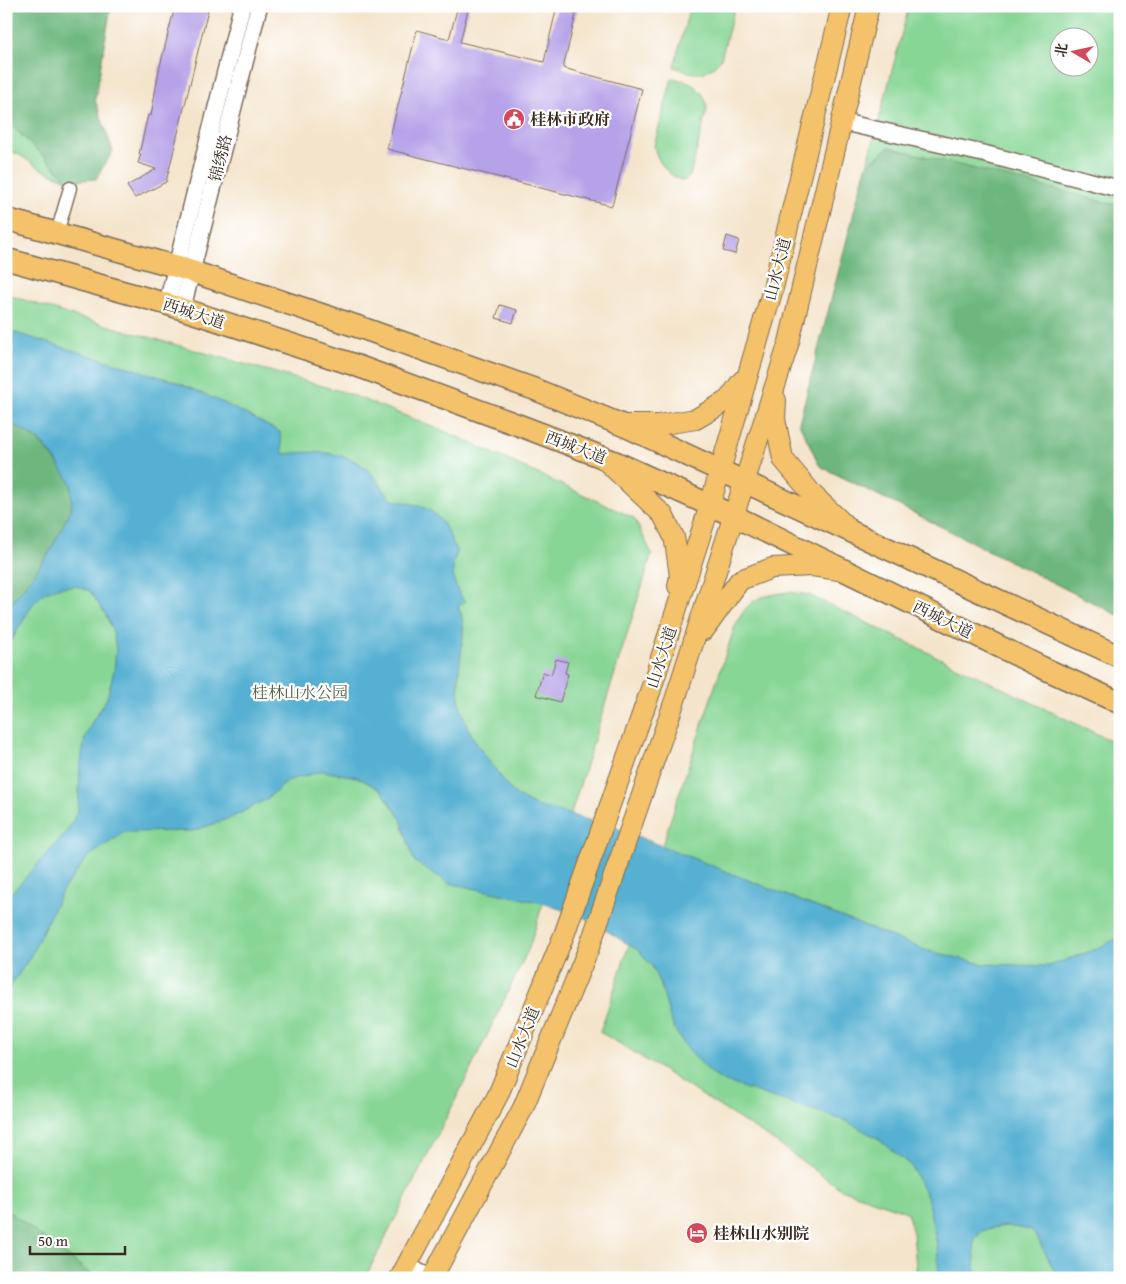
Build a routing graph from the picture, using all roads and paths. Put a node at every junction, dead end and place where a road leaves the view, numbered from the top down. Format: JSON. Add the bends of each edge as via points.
{"nodes":[{"id":1,"x":242,"y":6,"type":"edge"},
{"id":2,"x":259,"y":6,"type":"edge"},
{"id":3,"x":842,"y":6,"type":"edge"},
{"id":4,"x":869,"y":6,"type":"edge"},
{"id":5,"x":842,"y":122,"type":"junction"},
{"id":6,"x":70,"y":188,"type":"dead end"},
{"id":7,"x":1120,"y":189,"type":"edge"},
{"id":8,"x":6,"y":219,"type":"edge"},
{"id":9,"x":57,"y":233,"type":"junction"},
{"id":10,"x":6,"y":258,"type":"edge"},
{"id":11,"x":184,"y":269,"type":"junction"},
{"id":12,"x":174,"y":307,"type":"junction"},
{"id":13,"x":748,"y":373,"type":"junction"},
{"id":14,"x":777,"y":381,"type":"junction"},
{"id":15,"x":622,"y":425,"type":"junction"},
{"id":16,"x":602,"y":458,"type":"junction"},
{"id":17,"x":720,"y":471,"type":"junction"},
{"id":18,"x":744,"y":483,"type":"junction"},
{"id":19,"x":710,"y":505,"type":"junction"},
{"id":20,"x":734,"y":516,"type":"junction"},
{"id":21,"x":854,"y":533,"type":"junction"},
{"id":22,"x":844,"y":570,"type":"junction"},
{"id":23,"x":674,"y":617,"type":"junction"},
{"id":24,"x":690,"y":653,"type":"junction"},
{"id":25,"x":1120,"y":657,"type":"edge"},
{"id":26,"x":1120,"y":703,"type":"edge"},
{"id":27,"x":404,"y":1272,"type":"edge"},
{"id":28,"x":431,"y":1278,"type":"edge"}],
"edges":[{"from":1,"to":11,"type":"street","name":"锦绣路"},
{"from":2,"to":11,"type":"street","name":"锦绣路"},
{"from":3,"to":13,"type":"main road","name":"山水大道","via":[[772,292]]},
{"from":4,"to":5,"type":"main road","name":"山水大道"},
{"from":5,"to":7,"type":"street","via":[[990,155]]},
{"from":5,"to":14,"type":"main road","name":"山水大道"},
{"from":6,"to":9,"type":"street"},
{"from":8,"to":9,"type":"highway"},
{"from":9,"to":11,"type":"highway"},
{"from":10,"to":12,"type":"highway","name":"西城大道"},
{"from":11,"to":12,"type":"street","name":"锦绣路"},
{"from":11,"to":15,"type":"highway","via":[[362,328]]},
{"from":12,"to":16,"type":"highway","name":"西城大道","via":[[352,364]]},
{"from":13,"to":15,"type":"main road","via":[[728,400],[696,419],[658,425]]},
{"from":13,"to":17,"type":"main road","name":"山水大道"},
{"from":14,"to":18,"type":"main road","name":"山水大道"},
{"from":14,"to":21,"type":"main road","via":[[775,419],[783,459],[812,495]]},
{"from":15,"to":17,"type":"highway"},
{"from":16,"to":19,"type":"highway","name":"西城大道"},
{"from":16,"to":23,"type":"main road","via":[[663,516],[674,537],[680,576]]},
{"from":17,"to":18,"type":"highway"},
{"from":17,"to":19,"type":"main road","name":"山水大道"},
{"from":18,"to":20,"type":"main road","name":"山水大道"},
{"from":18,"to":21,"type":"highway"},
{"from":19,"to":20,"type":"highway","name":"西城大道"},
{"from":19,"to":23,"type":"main road","name":"山水大道"},
{"from":20,"to":22,"type":"highway","name":"西城大道"},
{"from":20,"to":24,"type":"main road","name":"山水大道"},
{"from":21,"to":25,"type":"highway"},
{"from":22,"to":24,"type":"main road","via":[[812,566],[772,568],[740,580]]},
{"from":22,"to":26,"type":"highway","name":"西城大道"},
{"from":23,"to":27,"type":"main road","name":"山水大道","via":[[564,935],[498,1095]]},
{"from":24,"to":28,"type":"main road","name":"山水大道","via":[[590,945],[523,1108]]},
{"from":27,"to":28,"type":"street"}]}
